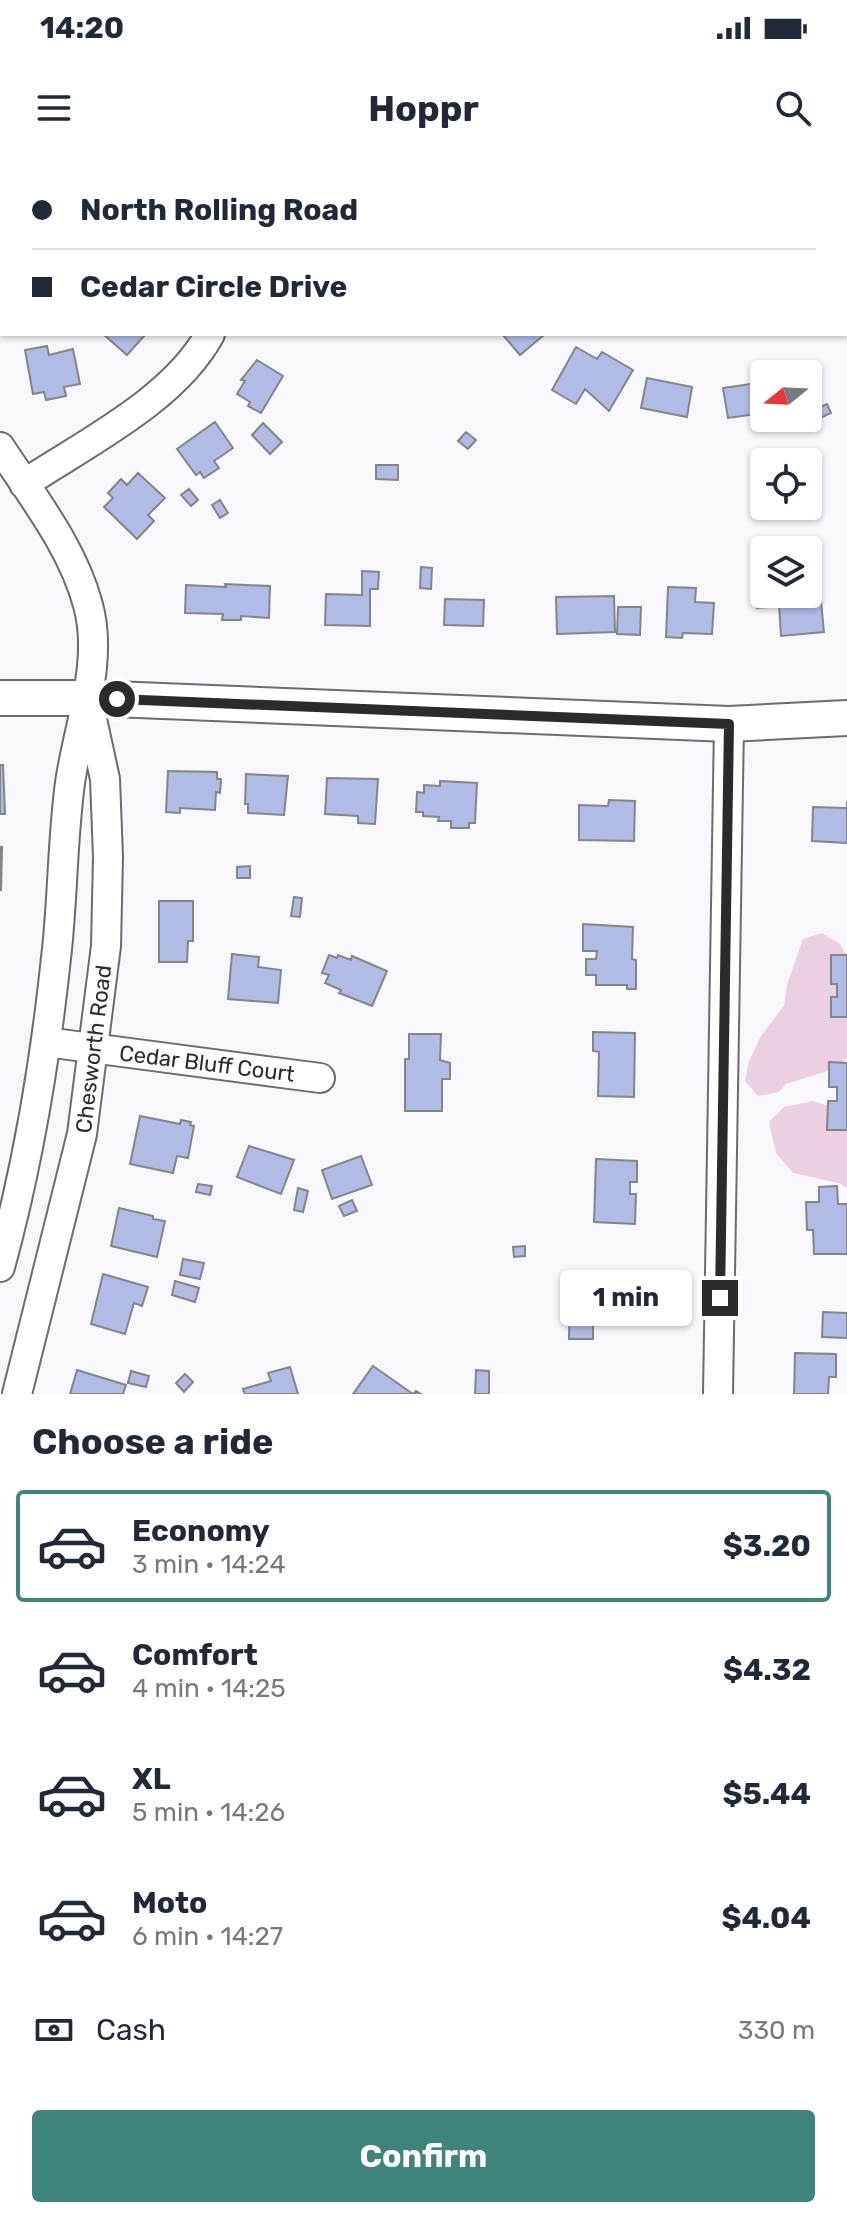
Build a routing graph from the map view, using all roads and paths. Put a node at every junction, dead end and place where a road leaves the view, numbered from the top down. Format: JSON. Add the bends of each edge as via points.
{"nodes":[{"id":1,"x":209,"y":336,"type":"edge"},
{"id":2,"x":0,"y":447,"type":"edge"},
{"id":3,"x":24,"y":484,"type":"junction"},
{"id":4,"x":0,"y":698,"type":"edge"},
{"id":5,"x":88,"y":698,"type":"junction"},
{"id":6,"x":847,"y":718,"type":"edge"},
{"id":7,"x":729,"y":724,"type":"junction"},
{"id":8,"x":46,"y":1042,"type":"junction"},
{"id":9,"x":95,"y":1048,"type":"junction"},
{"id":10,"x":320,"y":1078,"type":"dead end"},
{"id":11,"x":0,"y":1267,"type":"edge"},
{"id":12,"x":17,"y":1394,"type":"edge"},
{"id":13,"x":718,"y":1394,"type":"edge"}],
"edges":[{"from":1,"to":3,"type":"street","via":[[199,354],[154,399]]},
{"from":2,"to":3,"type":"street","name":"Chesworth Road"},
{"from":3,"to":5,"type":"street","name":"Chesworth Road","via":[[72,564],[89,606],[93,637]]},
{"from":4,"to":5,"type":"main road"},
{"from":5,"to":7,"type":"main road"},
{"from":5,"to":8,"type":"street","name":"Chesworth Road","via":[[70,781]]},
{"from":5,"to":9,"type":"street","name":"Chesworth Road","via":[[105,779],[108,857],[106,946]]},
{"from":6,"to":7,"type":"main road"},
{"from":7,"to":13,"type":"street"},
{"from":8,"to":9,"type":"street","name":"Cedar Bluff Court"},
{"from":8,"to":11,"type":"street","name":"Chesworth Road","via":[[32,1133]]},
{"from":9,"to":10,"type":"street","name":"Cedar Bluff Court"},
{"from":9,"to":12,"type":"street","name":"Chesworth Road","via":[[82,1134]]}]}
